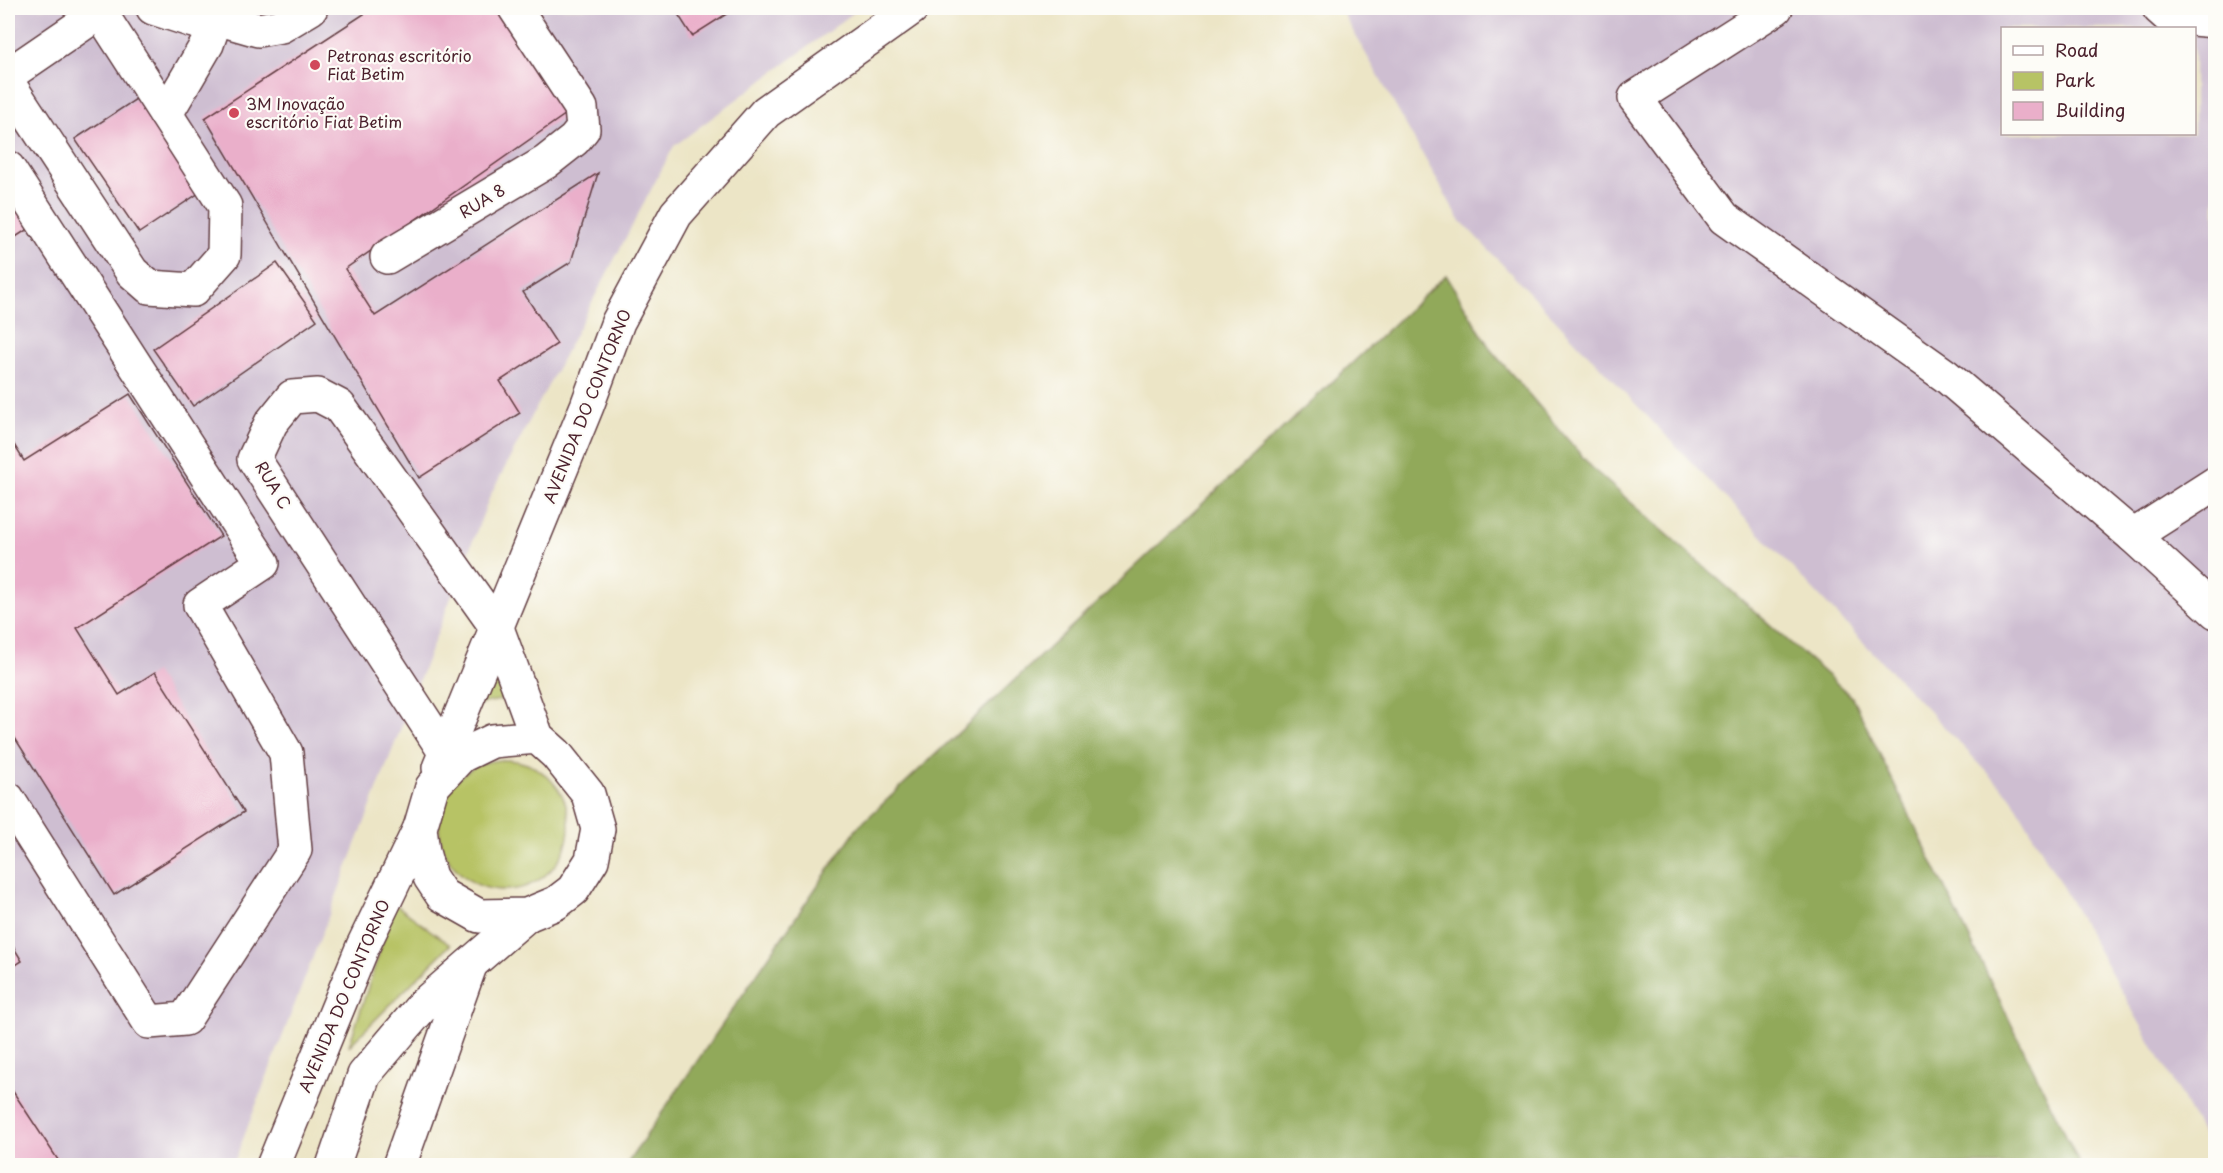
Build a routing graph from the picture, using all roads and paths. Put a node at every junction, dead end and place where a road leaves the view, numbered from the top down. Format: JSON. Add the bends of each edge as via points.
{"nodes":[{"id":1,"x":153,"y":8,"type":"edge"},
{"id":2,"x":311,"y":8,"type":"edge"},
{"id":3,"x":515,"y":8,"type":"edge"},
{"id":4,"x":912,"y":8,"type":"edge"},
{"id":5,"x":1776,"y":8,"type":"edge"},
{"id":6,"x":2159,"y":8,"type":"edge"},
{"id":7,"x":103,"y":10,"type":"edge"},
{"id":8,"x":216,"y":18,"type":"junction"},
{"id":9,"x":2216,"y":21,"type":"edge"},
{"id":10,"x":8,"y":75,"type":"edge"},
{"id":11,"x":8,"y":83,"type":"edge"},
{"id":12,"x":166,"y":114,"type":"junction"},
{"id":13,"x":8,"y":168,"type":"edge"},
{"id":14,"x":387,"y":257,"type":"dead end"},
{"id":15,"x":2211,"y":496,"type":"edge"},
{"id":16,"x":2133,"y":536,"type":"junction"},
{"id":17,"x":2216,"y":612,"type":"edge"},
{"id":18,"x":497,"y":628,"type":"junction"},
{"id":19,"x":537,"y":737,"type":"junction"},
{"id":20,"x":445,"y":752,"type":"junction"},
{"id":21,"x":432,"y":787,"type":"junction"},
{"id":22,"x":8,"y":799,"type":"edge"},
{"id":23,"x":420,"y":828,"type":"junction"},
{"id":24,"x":527,"y":915,"type":"junction"},
{"id":25,"x":471,"y":964,"type":"junction"},
{"id":26,"x":273,"y":1166,"type":"edge"},
{"id":27,"x":333,"y":1166,"type":"edge"},
{"id":28,"x":399,"y":1166,"type":"edge"}],
"edges":[{"from":1,"to":8,"type":"street","via":[[193,21]]},
{"from":2,"to":8,"type":"street","via":[[281,26],[258,30]]},
{"from":3,"to":14,"type":"street","name":"RUA 8","via":[[581,108],[583,129],[546,162]]},
{"from":4,"to":18,"type":"street","name":"AVENIDA DO CONTORNO","via":[[766,112],[676,214],[618,322]]},
{"from":5,"to":16,"type":"street","via":[[1635,99],[1724,218],[1946,376]]},
{"from":6,"to":9,"type":"street","via":[[2169,17]]},
{"from":7,"to":10,"type":"street"},
{"from":7,"to":12,"type":"street"},
{"from":8,"to":12,"type":"street","via":[[207,44]]},
{"from":11,"to":12,"type":"street","via":[[132,272],[149,287],[193,290],[224,255],[225,206]]},
{"from":13,"to":22,"type":"street","via":[[263,563],[200,605],[286,753],[295,850],[185,1019],[149,1022]]},
{"from":15,"to":16,"type":"street"},
{"from":16,"to":17,"type":"street"},
{"from":18,"to":19,"type":"street"},
{"from":18,"to":20,"type":"street","name":"AVENIDA DO CONTORNO"},
{"from":18,"to":20,"type":"street","name":"RUA C","via":[[339,406],[318,395],[292,397],[271,423],[254,459]]},
{"from":19,"to":21,"type":"street","via":[[492,741],[461,756]]},
{"from":19,"to":24,"type":"street","via":[[588,794],[598,829],[592,860],[573,890],[556,903]]},
{"from":20,"to":21,"type":"street","name":"AVENIDA DO CONTORNO"},
{"from":21,"to":23,"type":"street"},
{"from":23,"to":24,"type":"street","via":[[430,877],[442,895],[479,916]]},
{"from":23,"to":26,"type":"street","name":"AVENIDA DO CONTORNO","via":[[363,946]]},
{"from":24,"to":25,"type":"street"},
{"from":25,"to":27,"type":"street","via":[[424,1004],[364,1075]]},
{"from":25,"to":28,"type":"street"}]}
